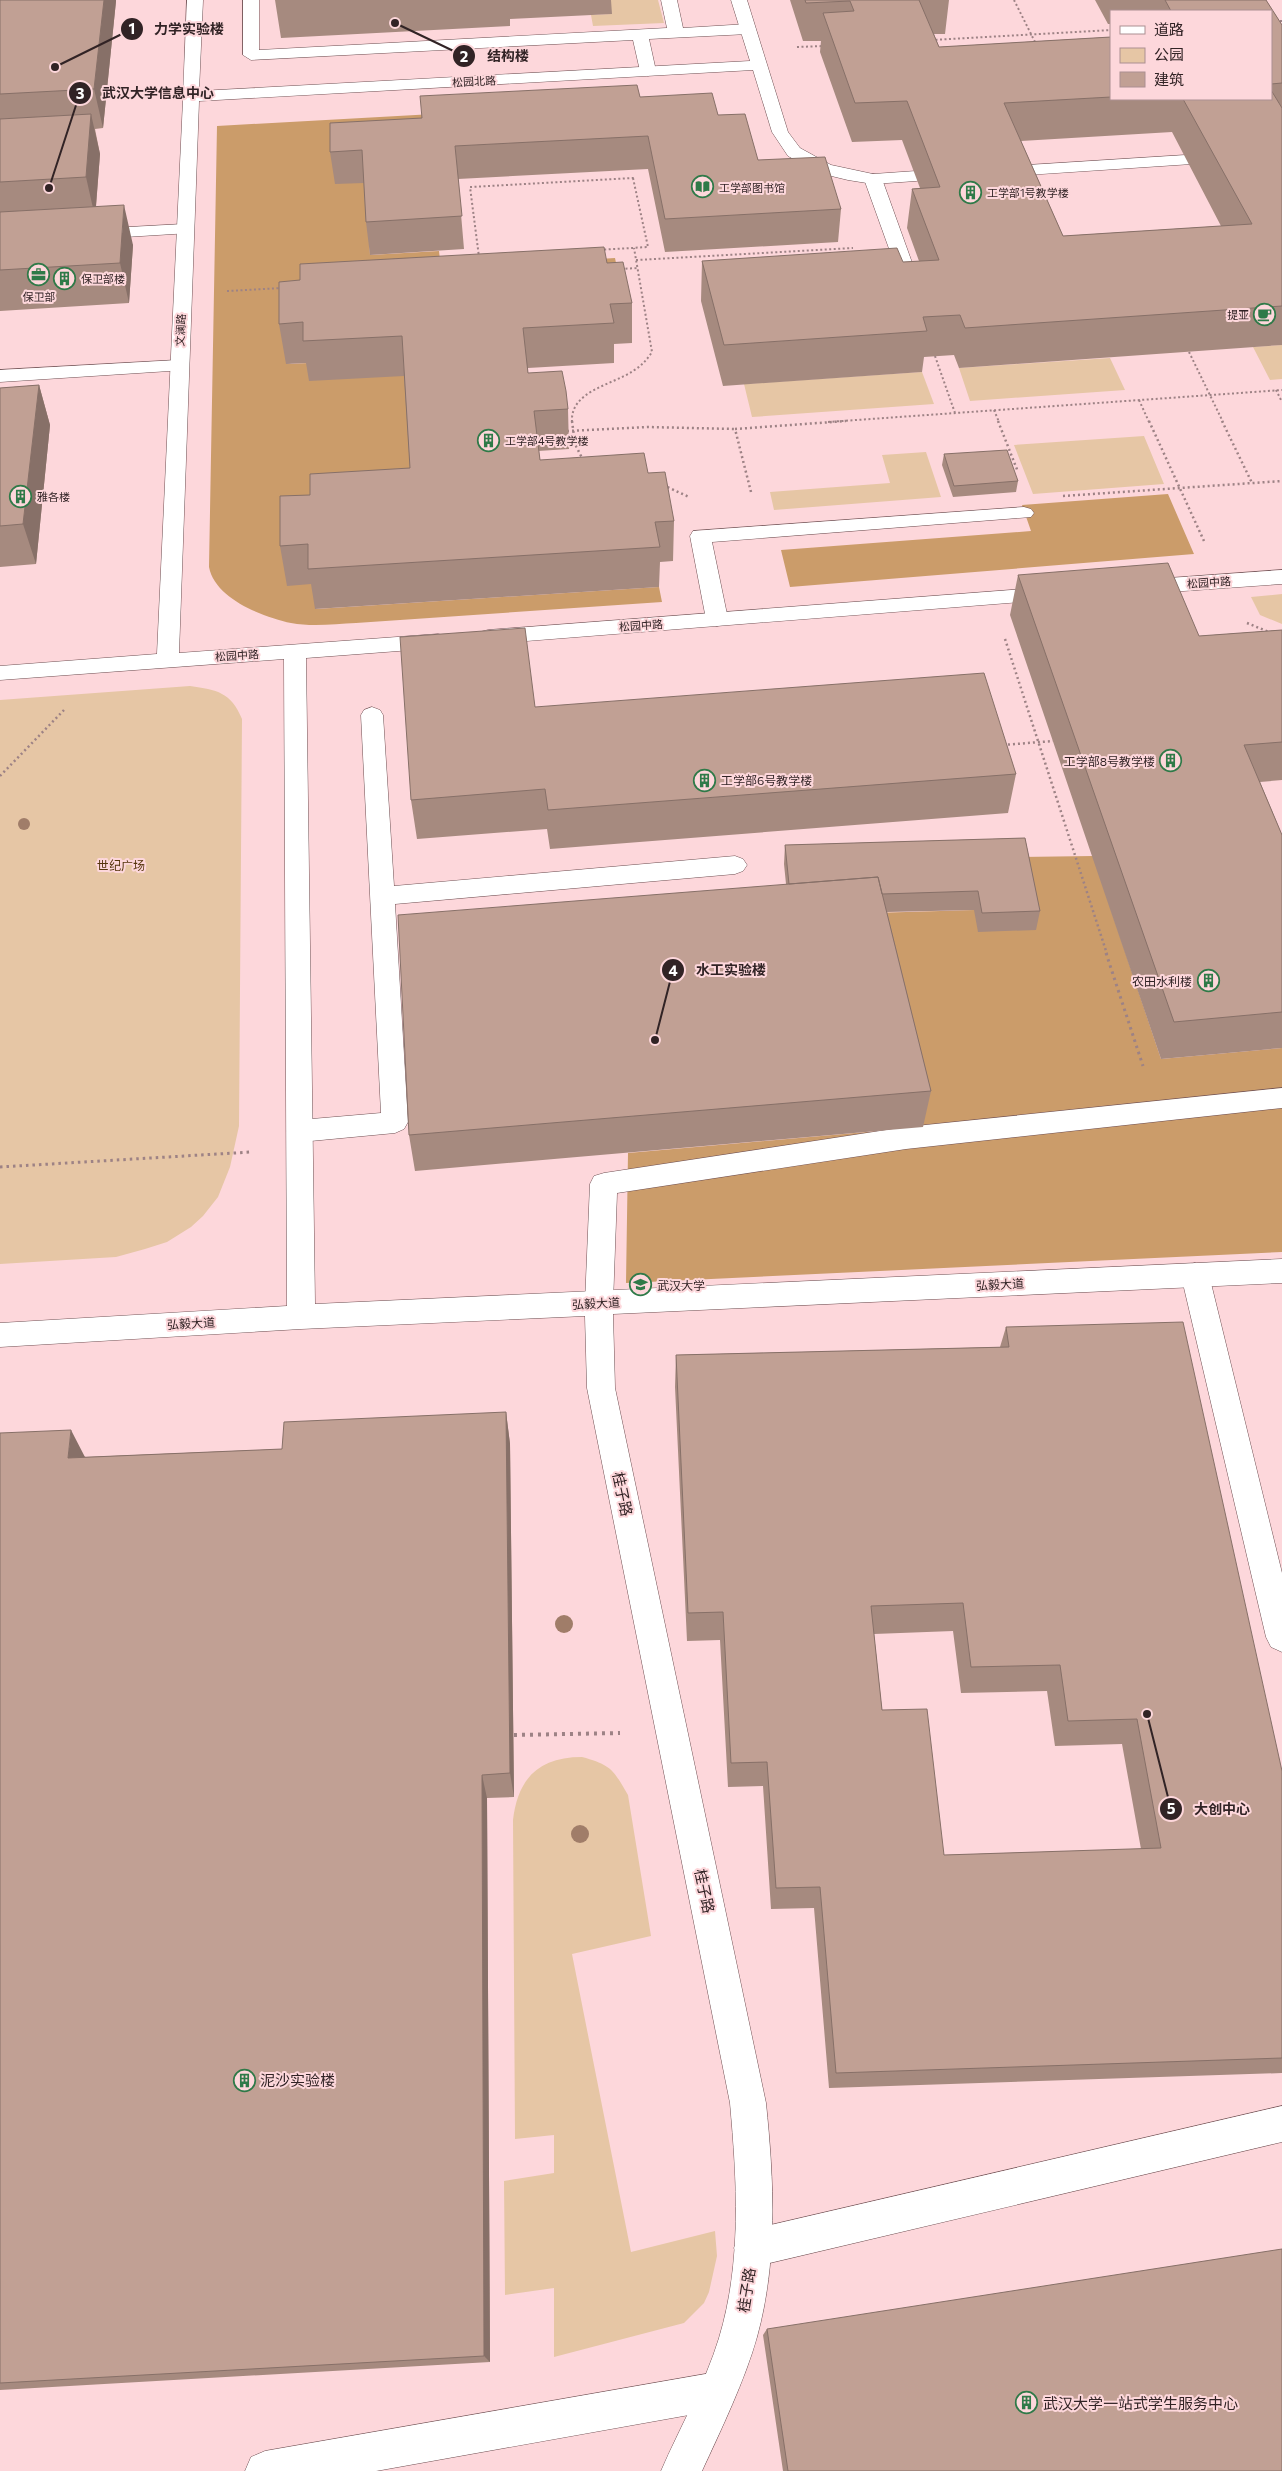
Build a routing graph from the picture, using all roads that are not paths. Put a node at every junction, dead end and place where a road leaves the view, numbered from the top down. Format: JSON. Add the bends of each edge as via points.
{"nodes":[{"id":1,"x":195,"y":0,"type":"edge"},
{"id":2,"x":251,"y":0,"type":"edge"},
{"id":3,"x":669,"y":0,"type":"edge"},
{"id":4,"x":739,"y":0,"type":"edge"},
{"id":5,"x":748,"y":29,"type":"junction"},
{"id":6,"x":676,"y":33,"type":"junction"},
{"id":7,"x":640,"y":35,"type":"junction"},
{"id":8,"x":759,"y":65,"type":"junction"},
{"id":9,"x":648,"y":71,"type":"junction"},
{"id":10,"x":189,"y":97,"type":"junction"},
{"id":11,"x":1186,"y":160,"type":"edge"},
{"id":12,"x":1011,"y":171,"type":"edge"},
{"id":13,"x":916,"y":176,"type":"edge"},
{"id":14,"x":873,"y":179,"type":"junction"},
{"id":15,"x":184,"y":229,"type":"junction"},
{"id":16,"x":75,"y":235,"type":"edge"},
{"id":17,"x":910,"y":282,"type":"edge"},
{"id":18,"x":178,"y":366,"type":"junction"},
{"id":19,"x":0,"y":376,"type":"edge"},
{"id":20,"x":1024,"y":513,"type":"dead end"},
{"id":21,"x":1282,"y":577,"type":"edge"},
{"id":22,"x":1123,"y":589,"type":"edge"},
{"id":23,"x":1074,"y":592,"type":"edge"},
{"id":24,"x":717,"y":619,"type":"junction"},
{"id":25,"x":295,"y":652,"type":"junction"},
{"id":26,"x":168,"y":660,"type":"junction"},
{"id":27,"x":0,"y":673,"type":"edge"},
{"id":28,"x":372,"y":715,"type":"dead end"},
{"id":29,"x":735,"y":865,"type":"dead end"},
{"id":30,"x":382,"y":896,"type":"junction"},
{"id":31,"x":1282,"y":1098,"type":"edge"},
{"id":32,"x":300,"y":1140,"type":"junction"},
{"id":33,"x":1282,"y":1270,"type":"edge"},
{"id":34,"x":1195,"y":1274,"type":"junction"},
{"id":35,"x":598,"y":1303,"type":"junction"},
{"id":36,"x":301,"y":1317,"type":"junction"},
{"id":37,"x":0,"y":1335,"type":"edge"},
{"id":38,"x":1282,"y":1637,"type":"edge"},
{"id":39,"x":1282,"y":2124,"type":"edge"},
{"id":40,"x":753,"y":2248,"type":"junction"},
{"id":41,"x":717,"y":2392,"type":"junction"},
{"id":42,"x":265,"y":2471,"type":"edge"},
{"id":43,"x":681,"y":2471,"type":"edge"}],
"edges":[{"from":1,"to":10,"type":"street","name":"文澜路"},
{"from":2,"to":7,"type":"street","via":[[251,55]]},
{"from":3,"to":6,"type":"street"},
{"from":4,"to":5,"type":"street"},
{"from":5,"to":6,"type":"street"},
{"from":5,"to":8,"type":"street"},
{"from":6,"to":7,"type":"street"},
{"from":7,"to":9,"type":"street"},
{"from":8,"to":9,"type":"street","name":"松园北路"},
{"from":8,"to":14,"type":"street","via":[[780,132],[794,152],[825,169]]},
{"from":9,"to":10,"type":"street","name":"松园北路"},
{"from":10,"to":15,"type":"street","name":"文澜路"},
{"from":11,"to":12,"type":"street"},
{"from":13,"to":14,"type":"street"},
{"from":14,"to":17,"type":"street"},
{"from":15,"to":16,"type":"street"},
{"from":15,"to":18,"type":"street","name":"文澜路"},
{"from":18,"to":19,"type":"street"},
{"from":18,"to":26,"type":"street","name":"文澜路"},
{"from":20,"to":24,"type":"street","via":[[700,536]]},
{"from":21,"to":22,"type":"street","name":"松园中路"},
{"from":23,"to":24,"type":"street","name":"松园中路"},
{"from":24,"to":25,"type":"street","name":"松园中路"},
{"from":25,"to":26,"type":"street","name":"松园中路"},
{"from":25,"to":32,"type":"street"},
{"from":26,"to":27,"type":"street","name":"松园中路"},
{"from":28,"to":30,"type":"street"},
{"from":29,"to":30,"type":"street"},
{"from":30,"to":32,"type":"street","via":[[395,1122]]},
{"from":31,"to":35,"type":"street","name":"桂子路","via":[[906,1138],[604,1184]]},
{"from":32,"to":36,"type":"street"},
{"from":33,"to":34,"type":"street","name":"弘毅大道"},
{"from":34,"to":35,"type":"street","name":"弘毅大道"},
{"from":34,"to":38,"type":"street"},
{"from":35,"to":36,"type":"street","name":"弘毅大道"},
{"from":35,"to":40,"type":"street","name":"桂子路","via":[[601,1388],[748,2103],[754,2176]]},
{"from":36,"to":37,"type":"street","name":"弘毅大道"},
{"from":39,"to":40,"type":"street"},
{"from":40,"to":41,"type":"street","name":"桂子路","via":[[738,2338]]},
{"from":41,"to":42,"type":"street"},
{"from":41,"to":43,"type":"street","name":"桂子路"}]}
